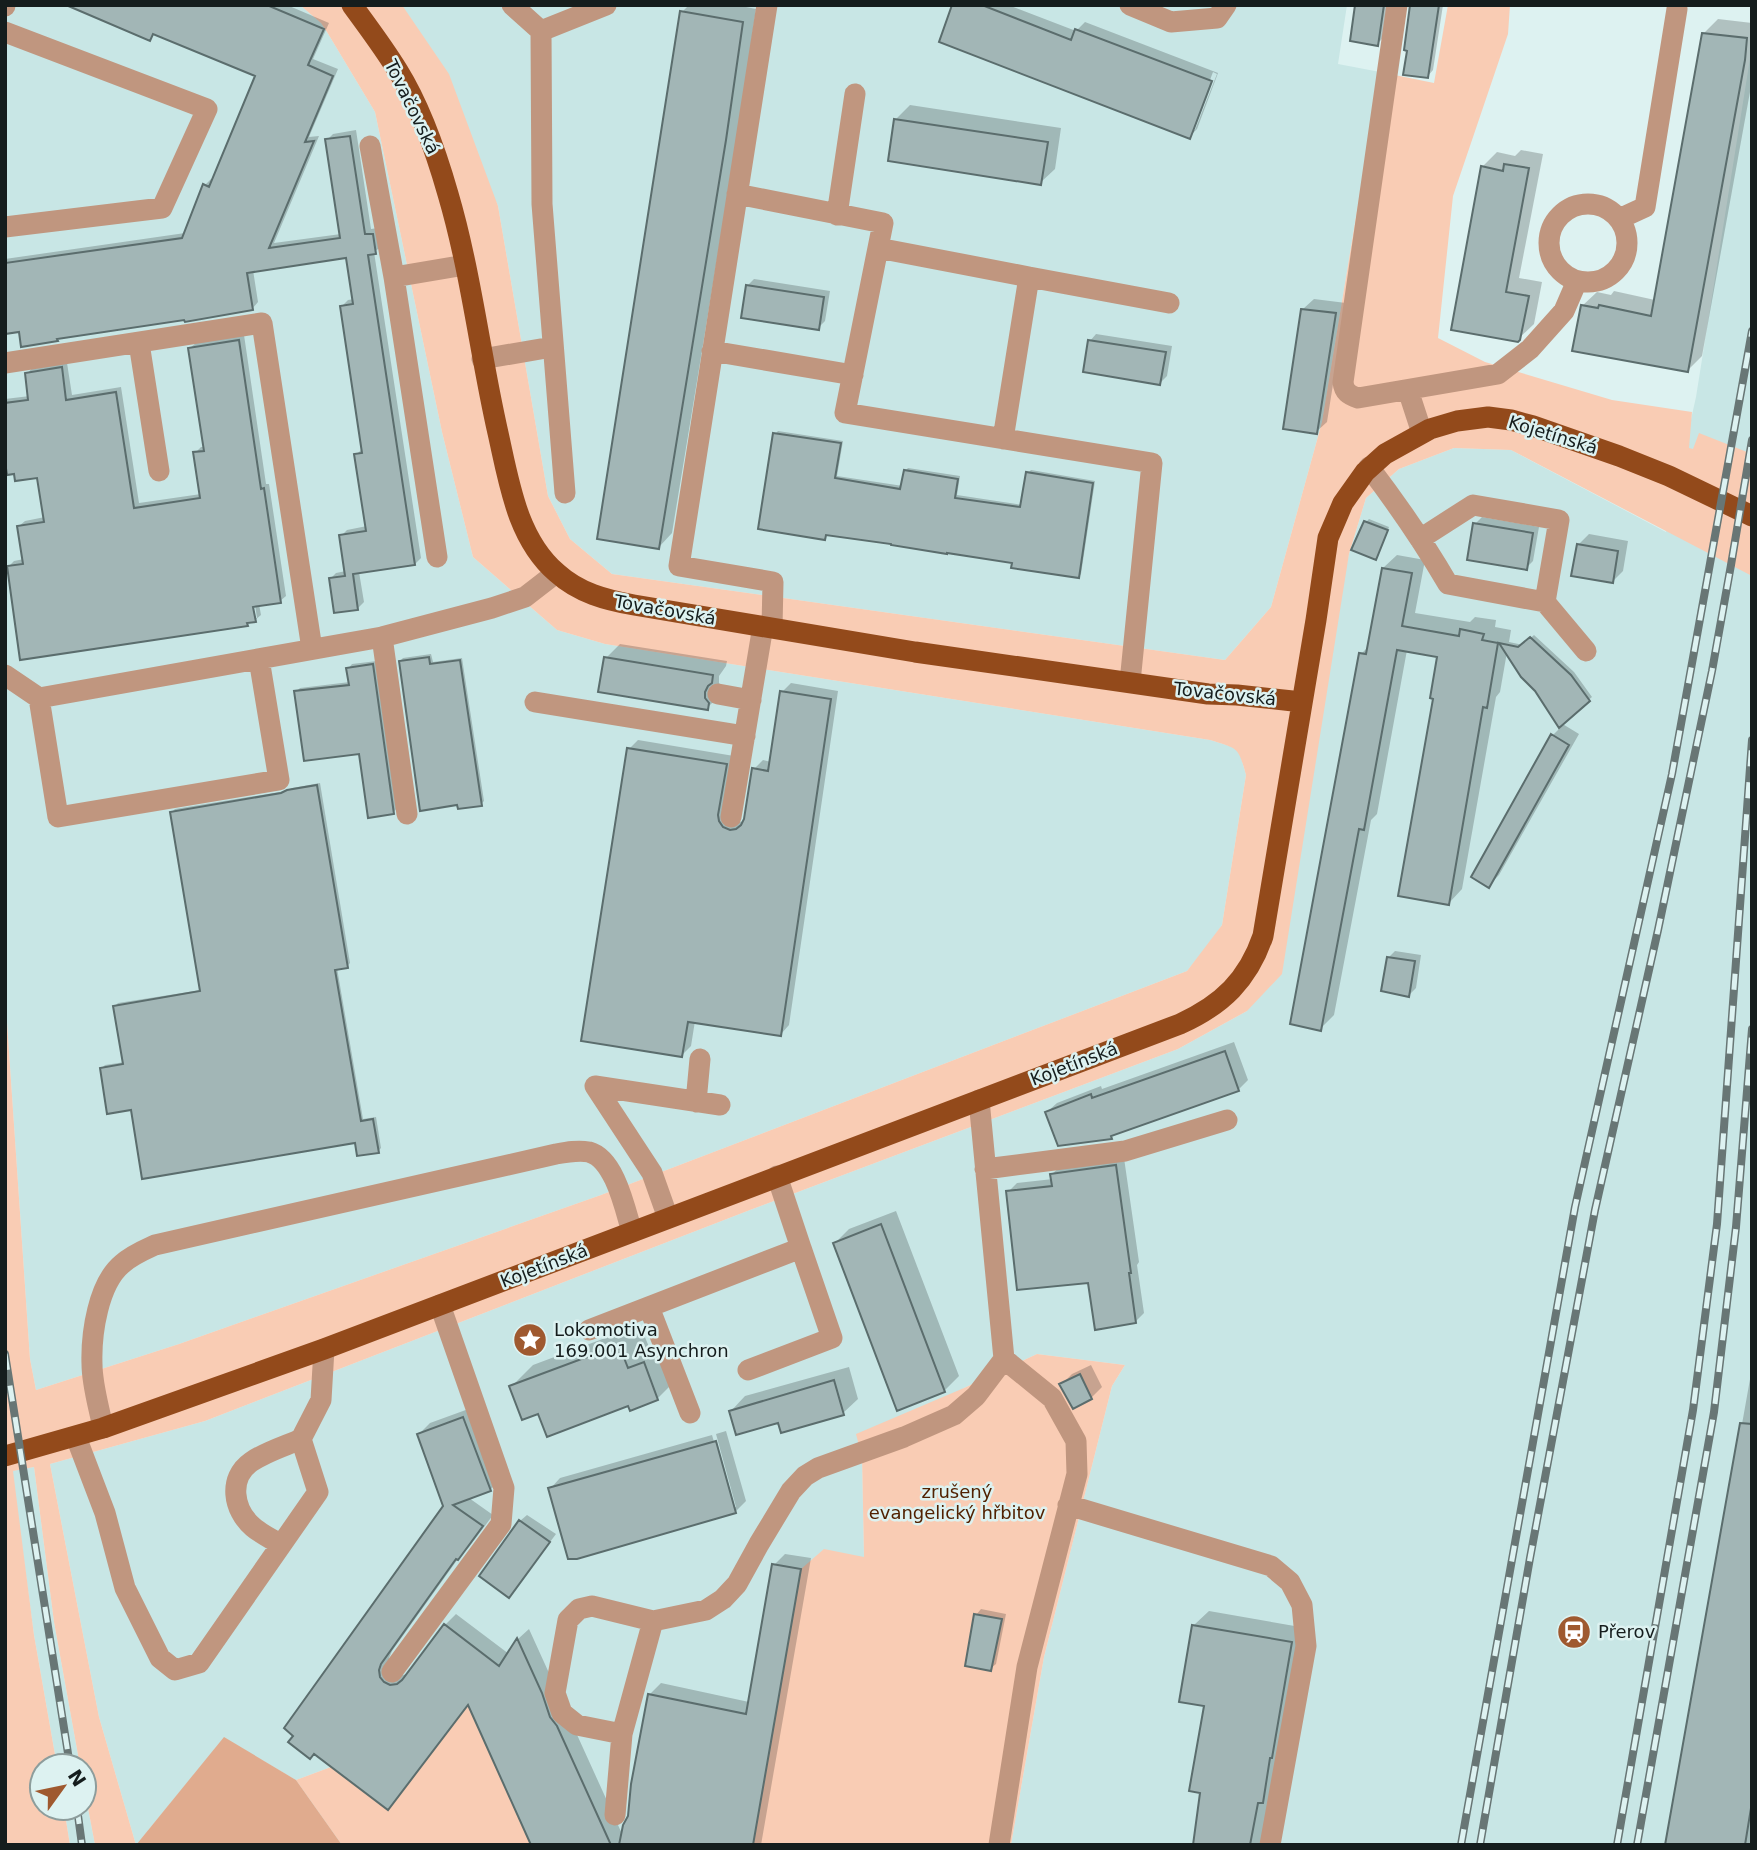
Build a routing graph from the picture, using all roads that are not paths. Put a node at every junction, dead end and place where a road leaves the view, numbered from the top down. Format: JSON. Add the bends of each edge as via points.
{"nodes":[{"id":1,"x":352,"y":5,"type":"edge"},
{"id":2,"x":512,"y":5,"type":"edge"},
{"id":3,"x":607,"y":5,"type":"edge"},
{"id":4,"x":767,"y":5,"type":"edge"},
{"id":5,"x":1130,"y":5,"type":"edge"},
{"id":6,"x":1226,"y":5,"type":"edge"},
{"id":7,"x":1397,"y":5,"type":"edge"},
{"id":8,"x":1677,"y":9,"type":"dead end"},
{"id":9,"x":541,"y":31,"type":"junction"},
{"id":10,"x":5,"y":32,"type":"edge"},
{"id":11,"x":855,"y":94,"type":"dead end"},
{"id":12,"x":370,"y":146,"type":"dead end"},
{"id":13,"x":737,"y":194,"type":"junction"},
{"id":14,"x":837,"y":215,"type":"junction"},
{"id":15,"x":1619,"y":219,"type":"junction"},
{"id":16,"x":5,"y":227,"type":"edge"},
{"id":17,"x":878,"y":248,"type":"junction"},
{"id":18,"x":465,"y":265,"type":"junction"},
{"id":19,"x":1029,"y":276,"type":"junction"},
{"id":20,"x":394,"y":277,"type":"junction"},
{"id":21,"x":1577,"y":281,"type":"junction"},
{"id":22,"x":1169,"y":303,"type":"dead end"},
{"id":23,"x":139,"y":343,"type":"junction"},
{"id":24,"x":552,"y":347,"type":"junction"},
{"id":25,"x":712,"y":351,"type":"junction"},
{"id":26,"x":482,"y":359,"type":"junction"},
{"id":27,"x":5,"y":363,"type":"edge"},
{"id":28,"x":853,"y":374,"type":"junction"},
{"id":29,"x":1408,"y":390,"type":"junction"},
{"id":30,"x":1422,"y":433,"type":"junction"},
{"id":31,"x":1003,"y":439,"type":"junction"},
{"id":32,"x":1369,"y":467,"type":"junction"},
{"id":33,"x":159,"y":471,"type":"dead end"},
{"id":34,"x":565,"y":493,"type":"dead end"},
{"id":35,"x":1752,"y":516,"type":"edge"},
{"id":36,"x":1420,"y":539,"type":"junction"},
{"id":37,"x":437,"y":557,"type":"dead end"},
{"id":38,"x":556,"y":573,"type":"junction"},
{"id":39,"x":1545,"y":601,"type":"junction"},
{"id":40,"x":767,"y":626,"type":"junction"},
{"id":41,"x":382,"y":637,"type":"junction"},
{"id":42,"x":312,"y":649,"type":"junction"},
{"id":43,"x":1586,"y":651,"type":"dead end"},
{"id":44,"x":259,"y":659,"type":"junction"},
{"id":45,"x":5,"y":676,"type":"edge"},
{"id":46,"x":1130,"y":682,"type":"junction"},
{"id":47,"x":718,"y":694,"type":"dead end"},
{"id":48,"x":38,"y":698,"type":"junction"},
{"id":49,"x":751,"y":700,"type":"junction"},
{"id":50,"x":535,"y":702,"type":"dead end"},
{"id":51,"x":1302,"y":702,"type":"junction"},
{"id":52,"x":745,"y":736,"type":"junction"},
{"id":53,"x":407,"y":814,"type":"dead end"},
{"id":54,"x":731,"y":817,"type":"dead end"},
{"id":55,"x":700,"y":1059,"type":"dead end"},
{"id":56,"x":979,"y":1100,"type":"junction"},
{"id":57,"x":696,"y":1102,"type":"junction"},
{"id":58,"x":720,"y":1105,"type":"dead end"},
{"id":59,"x":1227,"y":1120,"type":"dead end"},
{"id":60,"x":985,"y":1169,"type":"junction"},
{"id":61,"x":777,"y":1176,"type":"junction"},
{"id":62,"x":668,"y":1218,"type":"junction"},
{"id":63,"x":632,"y":1232,"type":"junction"},
{"id":64,"x":801,"y":1248,"type":"junction"},
{"id":65,"x":440,"y":1305,"type":"junction"},
{"id":66,"x":649,"y":1307,"type":"junction"},
{"id":67,"x":589,"y":1330,"type":"dead end"},
{"id":68,"x":324,"y":1349,"type":"junction"},
{"id":69,"x":1004,"y":1359,"type":"junction"},
{"id":70,"x":748,"y":1370,"type":"dead end"},
{"id":71,"x":690,"y":1413,"type":"dead end"},
{"id":72,"x":103,"y":1428,"type":"junction"},
{"id":73,"x":76,"y":1437,"type":"junction"},
{"id":74,"x":301,"y":1439,"type":"junction"},
{"id":75,"x":5,"y":1456,"type":"edge"},
{"id":76,"x":1068,"y":1504,"type":"junction"},
{"id":77,"x":281,"y":1545,"type":"junction"},
{"id":78,"x":653,"y":1621,"type":"junction"},
{"id":79,"x":393,"y":1672,"type":"dead end"},
{"id":80,"x":622,"y":1734,"type":"junction"},
{"id":81,"x":615,"y":1815,"type":"dead end"},
{"id":82,"x":999,"y":1845,"type":"edge"},
{"id":83,"x":1270,"y":1845,"type":"edge"}],
"edges":[{"from":1,"to":18,"type":"main road","name":"Tovačovská","via":[[398,71],[422,118],[449,196]]},
{"from":2,"to":9,"type":"lane"},
{"from":3,"to":9,"type":"lane"},
{"from":4,"to":13,"type":"lane"},
{"from":5,"to":6,"type":"lane","via":[[1171,22],[1217,18]]},
{"from":7,"to":29,"type":"lane","via":[[1343,382],[1349,396],[1358,398]]},
{"from":8,"to":15,"type":"lane","via":[[1645,207]]},
{"from":9,"to":24,"type":"lane","via":[[542,204]]},
{"from":10,"to":16,"type":"lane","via":[[207,109],[162,208]]},
{"from":11,"to":14,"type":"lane"},
{"from":12,"to":20,"type":"lane"},
{"from":13,"to":14,"type":"lane"},
{"from":13,"to":25,"type":"lane"},
{"from":14,"to":17,"type":"lane","via":[[883,223]]},
{"from":15,"to":21,"type":"lane","via":[[1628,236],[1623,263],[1604,280]]},
{"from":15,"to":21,"type":"lane","via":[[1604,206],[1591,203],[1578,205],[1558,218],[1551,229],[1550,255],[1565,275]]},
{"from":17,"to":19,"type":"lane"},
{"from":17,"to":28,"type":"lane"},
{"from":18,"to":20,"type":"lane"},
{"from":18,"to":26,"type":"main road","name":"Tovačovská"},
{"from":19,"to":22,"type":"lane"},
{"from":19,"to":31,"type":"lane"},
{"from":20,"to":37,"type":"lane"},
{"from":21,"to":29,"type":"lane","via":[[1564,311],[1530,349],[1498,374]]},
{"from":23,"to":27,"type":"lane"},
{"from":23,"to":33,"type":"lane"},
{"from":23,"to":42,"type":"lane","via":[[262,323]]},
{"from":24,"to":26,"type":"lane"},
{"from":24,"to":34,"type":"lane"},
{"from":25,"to":28,"type":"lane"},
{"from":25,"to":40,"type":"lane","via":[[679,566],[774,582]]},
{"from":26,"to":38,"type":"main road","name":"Tovačovská","via":[[518,514],[531,542]]},
{"from":28,"to":31,"type":"lane","via":[[845,413]]},
{"from":29,"to":30,"type":"lane"},
{"from":30,"to":32,"type":"main road","name":"Kojetínská"},
{"from":30,"to":35,"type":"main road","name":"Kojetínská","via":[[1488,417],[1534,426],[1669,476]]},
{"from":31,"to":46,"type":"lane","via":[[1152,463]]},
{"from":32,"to":36,"type":"lane"},
{"from":32,"to":51,"type":"main road","name":"Kojetínská","via":[[1343,503],[1328,538]]},
{"from":36,"to":39,"type":"lane","via":[[1448,584]]},
{"from":36,"to":39,"type":"lane","via":[[1473,505],[1559,520]]},
{"from":38,"to":40,"type":"main road","name":"Tovačovská","via":[[604,599]]},
{"from":38,"to":41,"type":"lane","via":[[525,597]]},
{"from":39,"to":43,"type":"lane"},
{"from":40,"to":46,"type":"main road","name":"Tovačovská"},
{"from":40,"to":49,"type":"lane"},
{"from":41,"to":42,"type":"lane"},
{"from":41,"to":53,"type":"lane"},
{"from":42,"to":44,"type":"lane"},
{"from":44,"to":48,"type":"lane"},
{"from":44,"to":48,"type":"lane","via":[[279,780],[58,817]]},
{"from":45,"to":48,"type":"lane"},
{"from":46,"to":51,"type":"main road","name":"Tovačovská"},
{"from":47,"to":49,"type":"lane"},
{"from":49,"to":52,"type":"lane"},
{"from":50,"to":52,"type":"lane"},
{"from":51,"to":56,"type":"main road","name":"Kojetínská","via":[[1263,936],[1241,979],[1210,1009],[1180,1024]]},
{"from":52,"to":54,"type":"lane"},
{"from":55,"to":57,"type":"lane"},
{"from":56,"to":60,"type":"lane"},
{"from":56,"to":61,"type":"main road","name":"Kojetínská"},
{"from":57,"to":58,"type":"lane"},
{"from":57,"to":62,"type":"lane","via":[[595,1086],[652,1173]]},
{"from":59,"to":60,"type":"lane","via":[[1125,1152]]},
{"from":60,"to":69,"type":"lane"},
{"from":61,"to":62,"type":"main road","name":"Kojetínská"},
{"from":61,"to":64,"type":"lane"},
{"from":62,"to":63,"type":"main road","name":"Kojetínská"},
{"from":63,"to":65,"type":"main road","name":"Kojetínská"},
{"from":63,"to":72,"type":"lane","via":[[611,1171],[602,1159],[576,1151],[155,1245],[121,1264],[103,1293],[95,1323],[92,1367]]},
{"from":64,"to":66,"type":"lane"},
{"from":64,"to":70,"type":"lane","via":[[832,1338]]},
{"from":65,"to":68,"type":"main road","name":"Kojetínská"},
{"from":65,"to":79,"type":"lane","via":[[504,1488],[501,1524]]},
{"from":66,"to":67,"type":"lane"},
{"from":66,"to":71,"type":"lane"},
{"from":68,"to":72,"type":"main road","name":"Kojetínská"},
{"from":68,"to":74,"type":"lane","via":[[321,1400]]},
{"from":69,"to":76,"type":"lane","via":[[1052,1398],[1076,1441],[1077,1474]]},
{"from":69,"to":78,"type":"lane","via":[[976,1396],[954,1415],[805,1476],[723,1599],[706,1610]]},
{"from":72,"to":73,"type":"main road","name":"Kojetínská"},
{"from":73,"to":75,"type":"main road","name":"Kojetínská"},
{"from":73,"to":77,"type":"lane","via":[[105,1513],[125,1588],[160,1658],[175,1670],[199,1663]]},
{"from":74,"to":77,"type":"lane","via":[[318,1492]]},
{"from":74,"to":77,"type":"lane","via":[[252,1461],[235,1486],[238,1506],[251,1526]]},
{"from":76,"to":82,"type":"lane","via":[[1027,1667]]},
{"from":76,"to":83,"type":"lane","via":[[1271,1566],[1290,1582],[1302,1605],[1306,1646]]},
{"from":78,"to":80,"type":"lane"},
{"from":78,"to":80,"type":"lane","via":[[592,1606],[579,1609],[568,1620],[555,1693],[562,1713],[578,1725]]},
{"from":80,"to":81,"type":"lane"}]}
